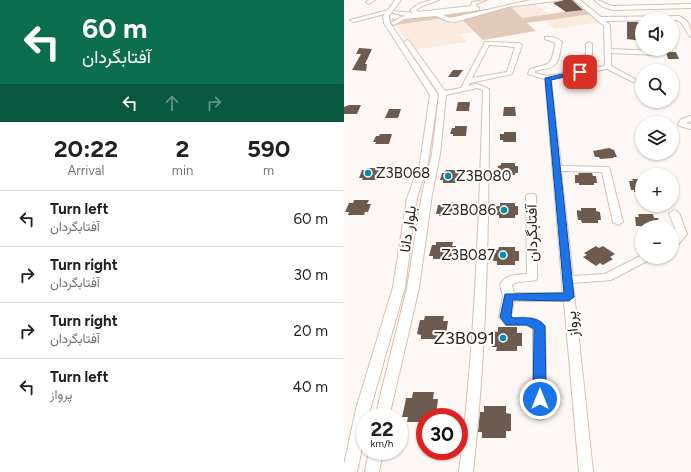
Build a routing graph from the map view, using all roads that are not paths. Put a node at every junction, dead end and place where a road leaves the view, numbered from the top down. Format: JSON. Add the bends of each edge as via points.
{"nodes":[{"id":1,"x":398,"y":0,"type":"edge"},
{"id":2,"x":405,"y":0,"type":"edge"},
{"id":3,"x":436,"y":0,"type":"edge"},
{"id":4,"x":483,"y":0,"type":"edge"},
{"id":5,"x":538,"y":0,"type":"edge"},
{"id":6,"x":558,"y":0,"type":"edge"},
{"id":7,"x":577,"y":0,"type":"edge"},
{"id":8,"x":598,"y":0,"type":"edge"},
{"id":9,"x":528,"y":1,"type":"edge"},
{"id":10,"x":688,"y":5,"type":"edge"},
{"id":11,"x":508,"y":6,"type":"junction"},
{"id":12,"x":473,"y":7,"type":"junction"},
{"id":13,"x":673,"y":7,"type":"junction"},
{"id":14,"x":392,"y":12,"type":"junction"},
{"id":15,"x":455,"y":12,"type":"junction"},
{"id":16,"x":678,"y":12,"type":"dead end"},
{"id":17,"x":437,"y":14,"type":"junction"},
{"id":18,"x":417,"y":15,"type":"junction"},
{"id":19,"x":460,"y":19,"type":"junction"},
{"id":20,"x":601,"y":19,"type":"junction"},
{"id":21,"x":390,"y":23,"type":"junction"},
{"id":22,"x":691,"y":35,"type":"edge"},
{"id":23,"x":547,"y":38,"type":"dead end"},
{"id":24,"x":589,"y":44,"type":"dead end"},
{"id":25,"x":607,"y":51,"type":"junction"},
{"id":26,"x":635,"y":52,"type":"edge"},
{"id":27,"x":608,"y":67,"type":"junction"},
{"id":28,"x":566,"y":74,"type":"junction"},
{"id":29,"x":548,"y":78,"type":"junction"},
{"id":30,"x":634,"y":80,"type":"dead end"},
{"id":31,"x":468,"y":81,"type":"junction"},
{"id":32,"x":464,"y":88,"type":"junction"},
{"id":33,"x":443,"y":94,"type":"junction"},
{"id":34,"x":691,"y":118,"type":"edge"},
{"id":35,"x":691,"y":127,"type":"edge"},
{"id":36,"x":557,"y":168,"type":"junction"},
{"id":37,"x":531,"y":196,"type":"dead end"},
{"id":38,"x":674,"y":213,"type":"dead end"},
{"id":39,"x":677,"y":220,"type":"edge"},
{"id":40,"x":618,"y":222,"type":"dead end"},
{"id":41,"x":679,"y":226,"type":"edge"},
{"id":42,"x":679,"y":237,"type":"edge"},
{"id":43,"x":635,"y":263,"type":"edge"},
{"id":44,"x":568,"y":280,"type":"junction"},
{"id":45,"x":508,"y":297,"type":"junction"},
{"id":46,"x":569,"y":297,"type":"junction"},
{"id":47,"x":384,"y":408,"type":"edge"},
{"id":48,"x":540,"y":414,"type":"dead end"},
{"id":49,"x":374,"y":460,"type":"edge"},
{"id":50,"x":350,"y":472,"type":"edge"},
{"id":51,"x":372,"y":472,"type":"edge"},
{"id":52,"x":466,"y":472,"type":"edge"},
{"id":53,"x":586,"y":472,"type":"edge"}],
"edges":[{"from":1,"to":14,"type":"street"},
{"from":2,"to":14,"type":"street"},
{"from":3,"to":18,"type":"street","via":[[413,10]]},
{"from":4,"to":12,"type":"street"},
{"from":5,"to":9,"type":"street"},
{"from":6,"to":11,"type":"street"},
{"from":7,"to":20,"type":"street"},
{"from":8,"to":13,"type":"street","via":[[610,8],[636,10]]},
{"from":9,"to":11,"type":"street"},
{"from":10,"to":13,"type":"street"},
{"from":11,"to":19,"type":"street"},
{"from":12,"to":15,"type":"street","via":[[476,8]]},
{"from":12,"to":18,"type":"street"},
{"from":13,"to":16,"type":"street"},
{"from":14,"to":18,"type":"street"},
{"from":14,"to":21,"type":"street","via":[[386,16]]},
{"from":14,"to":21,"type":"street","via":[[353,20]]},
{"from":15,"to":17,"type":"street"},
{"from":15,"to":19,"type":"street","via":[[448,16]]},
{"from":17,"to":18,"type":"street"},
{"from":17,"to":19,"type":"street","via":[[449,20]]},
{"from":18,"to":21,"type":"street"},
{"from":20,"to":22,"type":"street","via":[[680,18],[687,24]]},
{"from":20,"to":25,"type":"street","via":[[607,25]]},
{"from":21,"to":33,"type":"street"},
{"from":21,"to":50,"type":"street","name":"بلوار دانا","via":[[434,95],[424,162],[412,198],[399,287],[363,409]]},
{"from":23,"to":29,"type":"street","via":[[560,42],[554,63],[532,70],[531,74]]},
{"from":24,"to":28,"type":"street","via":[[589,57],[568,59]]},
{"from":25,"to":26,"type":"street"},
{"from":25,"to":27,"type":"street"},
{"from":27,"to":28,"type":"street"},
{"from":27,"to":30,"type":"street"},
{"from":28,"to":29,"type":"street"},
{"from":29,"to":36,"type":"street","name":"پرواز"},
{"from":31,"to":31,"type":"street","via":[[510,73],[519,45],[487,43]]},
{"from":31,"to":32,"type":"street"},
{"from":32,"to":33,"type":"street"},
{"from":32,"to":52,"type":"street","via":[[477,86],[486,89],[483,280],[473,420]]},
{"from":33,"to":47,"type":"street","name":"بلوار دانا","via":[[436,154],[413,288]]},
{"from":34,"to":35,"type":"street","via":[[682,124]]},
{"from":36,"to":40,"type":"street","via":[[606,169]]},
{"from":36,"to":44,"type":"street","name":"پرواز"},
{"from":37,"to":45,"type":"street","name":"آفتابگردان","via":[[532,277],[511,279],[506,284]]},
{"from":38,"to":39,"type":"street"},
{"from":41,"to":42,"type":"street","via":[[682,234]]},
{"from":43,"to":44,"type":"street","via":[[607,277]]},
{"from":44,"to":46,"type":"street","name":"پرواز"},
{"from":45,"to":46,"type":"street"},
{"from":45,"to":48,"type":"street","name":"آفتابگردان","via":[[505,317],[510,322],[528,321],[539,326]]},
{"from":46,"to":53,"type":"street","name":"پرواز"},
{"from":49,"to":51,"type":"street"}]}
